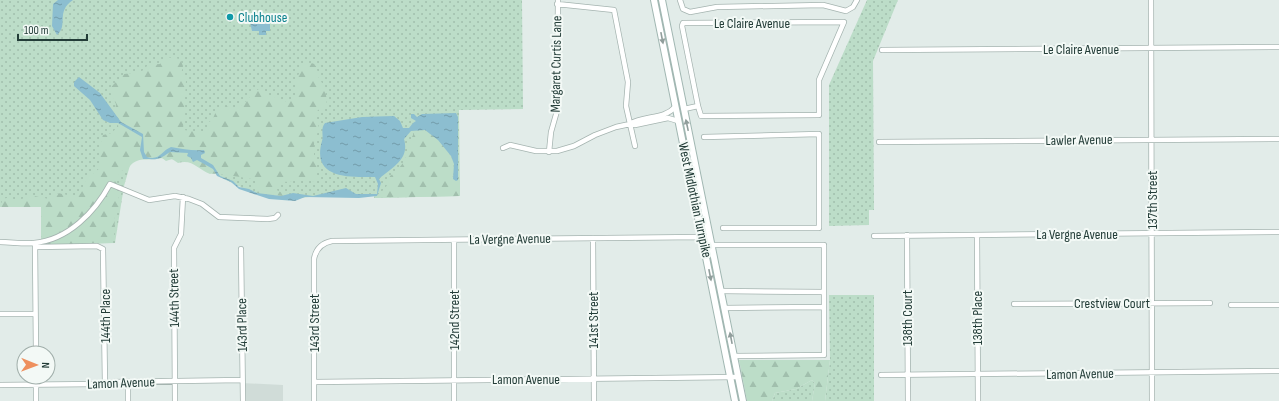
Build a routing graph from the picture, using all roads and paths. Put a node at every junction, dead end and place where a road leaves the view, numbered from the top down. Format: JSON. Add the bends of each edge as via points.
{"nodes":[{"id":1,"x":654,"y":0,"type":"edge"},
{"id":2,"x":662,"y":0,"type":"edge"},
{"id":3,"x":680,"y":0,"type":"edge"},
{"id":4,"x":857,"y":0,"type":"edge"},
{"id":5,"x":1151,"y":0,"type":"edge"},
{"id":6,"x":557,"y":1,"type":"edge"},
{"id":7,"x":1279,"y":47,"type":"edge"},
{"id":8,"x":1152,"y":49,"type":"junction"},
{"id":9,"x":882,"y":50,"type":"dead end"},
{"id":10,"x":698,"y":106,"type":"junction"},
{"id":11,"x":676,"y":107,"type":"junction"},
{"id":12,"x":684,"y":109,"type":"junction"},
{"id":13,"x":677,"y":114,"type":"junction"},
{"id":14,"x":678,"y":121,"type":"junction"},
{"id":15,"x":630,"y":124,"type":"junction"},
{"id":16,"x":704,"y":136,"type":"dead end"},
{"id":17,"x":1279,"y":138,"type":"edge"},
{"id":18,"x":1152,"y":140,"type":"junction"},
{"id":19,"x":879,"y":142,"type":"dead end"},
{"id":20,"x":635,"y":146,"type":"dead end"},
{"id":21,"x":503,"y":148,"type":"dead end"},
{"id":22,"x":549,"y":152,"type":"junction"},
{"id":23,"x":183,"y":197,"type":"junction"},
{"id":24,"x":278,"y":215,"type":"dead end"},
{"id":25,"x":723,"y":228,"type":"dead end"},
{"id":26,"x":1279,"y":232,"type":"edge"},
{"id":27,"x":1152,"y":234,"type":"junction"},
{"id":28,"x":907,"y":235,"type":"junction"},
{"id":29,"x":977,"y":235,"type":"junction"},
{"id":30,"x":874,"y":236,"type":"dead end"},
{"id":31,"x":702,"y":237,"type":"junction"},
{"id":32,"x":593,"y":238,"type":"junction"},
{"id":33,"x":454,"y":240,"type":"junction"},
{"id":34,"x":0,"y":242,"type":"edge"},
{"id":35,"x":35,"y":245,"type":"junction"},
{"id":36,"x":712,"y":245,"type":"junction"},
{"id":37,"x":320,"y":246,"type":"joint"},
{"id":38,"x":241,"y":249,"type":"dead end"},
{"id":39,"x":721,"y":292,"type":"junction"},
{"id":40,"x":824,"y":292,"type":"junction"},
{"id":41,"x":1152,"y":303,"type":"junction"},
{"id":42,"x":1210,"y":303,"type":"dead end"},
{"id":43,"x":1014,"y":304,"type":"dead end"},
{"id":44,"x":1231,"y":305,"type":"dead end"},
{"id":45,"x":1279,"y":305,"type":"edge"},
{"id":46,"x":824,"y":307,"type":"junction"},
{"id":47,"x":724,"y":308,"type":"junction"},
{"id":48,"x":0,"y":314,"type":"edge"},
{"id":49,"x":35,"y":314,"type":"junction"},
{"id":50,"x":36,"y":345,"type":"edge"},
{"id":51,"x":734,"y":356,"type":"junction"},
{"id":52,"x":1279,"y":371,"type":"edge"},
{"id":53,"x":1152,"y":373,"type":"junction"},
{"id":54,"x":978,"y":374,"type":"junction"},
{"id":55,"x":881,"y":375,"type":"dead end"},
{"id":56,"x":908,"y":375,"type":"junction"},
{"id":57,"x":730,"y":377,"type":"junction"},
{"id":58,"x":738,"y":377,"type":"junction"},
{"id":59,"x":594,"y":378,"type":"junction"},
{"id":60,"x":454,"y":379,"type":"junction"},
{"id":61,"x":242,"y":380,"type":"junction"},
{"id":62,"x":175,"y":381,"type":"junction"},
{"id":63,"x":128,"y":382,"type":"junction"},
{"id":64,"x":314,"y":382,"type":"junction"},
{"id":65,"x":56,"y":384,"type":"edge"},
{"id":66,"x":106,"y":384,"type":"junction"},
{"id":67,"x":0,"y":385,"type":"edge"},
{"id":68,"x":16,"y":385,"type":"edge"},
{"id":69,"x":36,"y":385,"type":"edge"},
{"id":70,"x":36,"y":401,"type":"edge"},
{"id":71,"x":128,"y":401,"type":"edge"},
{"id":72,"x":175,"y":401,"type":"edge"},
{"id":73,"x":243,"y":401,"type":"edge"},
{"id":74,"x":314,"y":401,"type":"edge"},
{"id":75,"x":454,"y":401,"type":"edge"},
{"id":76,"x":594,"y":401,"type":"edge"},
{"id":77,"x":735,"y":401,"type":"edge"},
{"id":78,"x":743,"y":401,"type":"edge"},
{"id":79,"x":908,"y":401,"type":"edge"},
{"id":80,"x":978,"y":401,"type":"edge"},
{"id":81,"x":1152,"y":401,"type":"edge"}],
"edges":[{"from":1,"to":11,"type":"main road","name":"West Midlothian Turnpike","one_way":true},
{"from":2,"to":12,"type":"main road","name":"West Midlothian Turnpike"},
{"from":3,"to":4,"type":"street","via":[[682,10],[690,12],[717,7],[822,5],[846,11],[853,7]]},
{"from":5,"to":8,"type":"street","name":"137th Street"},
{"from":6,"to":15,"type":"street","via":[[614,10],[628,82],[626,102]]},
{"from":6,"to":22,"type":"street","name":"Margaret Curtis Lane","via":[[557,111]]},
{"from":7,"to":8,"type":"street","name":"Le Claire Avenue"},
{"from":8,"to":9,"type":"street","name":"Le Claire Avenue"},
{"from":8,"to":18,"type":"street","name":"137th Street"},
{"from":10,"to":10,"type":"street","name":"Le Claire Avenue","via":[[683,23],[844,22],[818,80],[818,115],[701,116]]},
{"from":10,"to":12,"type":"street"},
{"from":11,"to":13,"type":"main road","name":"West Midlothian Turnpike"},
{"from":11,"to":15,"type":"street","via":[[666,114]]},
{"from":12,"to":13,"type":"main road"},
{"from":36,"to":12,"type":"main road","name":"West Midlothian Turnpike","one_way":true},
{"from":13,"to":14,"type":"main road","name":"West Midlothian Turnpike"},
{"from":14,"to":15,"type":"street","via":[[668,118]]},
{"from":14,"to":31,"type":"main road","name":"West Midlothian Turnpike"},
{"from":15,"to":20,"type":"street"},
{"from":15,"to":22,"type":"street","via":[[604,131],[566,149]]},
{"from":16,"to":25,"type":"street","via":[[819,134],[819,228]]},
{"from":17,"to":18,"type":"street","name":"Lawler Avenue"},
{"from":18,"to":19,"type":"street","name":"Lawler Avenue"},
{"from":18,"to":27,"type":"street","name":"137th Street"},
{"from":21,"to":22,"type":"street","via":[[510,145]]},
{"from":23,"to":24,"type":"street","via":[[202,204],[219,217],[268,219]]},
{"from":23,"to":35,"type":"street","via":[[149,200],[110,184],[89,214],[75,227]]},
{"from":23,"to":62,"type":"street","name":"144th Street","via":[[181,234],[174,248]]},
{"from":26,"to":27,"type":"street","name":"La Vergne Avenue"},
{"from":27,"to":29,"type":"street","name":"La Vergne Avenue"},
{"from":27,"to":41,"type":"street","name":"137th Street"},
{"from":28,"to":29,"type":"street","name":"La Vergne Avenue"},
{"from":28,"to":30,"type":"street","name":"La Vergne Avenue"},
{"from":28,"to":56,"type":"street","name":"138th Court"},
{"from":29,"to":54,"type":"street","name":"138th Place"},
{"from":31,"to":32,"type":"street","name":"La Vergne Avenue"},
{"from":31,"to":36,"type":"street"},
{"from":31,"to":57,"type":"main road","name":"West Midlothian Turnpike","one_way":true},
{"from":32,"to":33,"type":"street","name":"La Vergne Avenue"},
{"from":32,"to":59,"type":"street","name":"141st Street"},
{"from":33,"to":37,"type":"street","name":"La Vergne Avenue","via":[[332,241]]},
{"from":33,"to":60,"type":"street","name":"142nd Street"},
{"from":34,"to":35,"type":"street"},
{"from":35,"to":49,"type":"street"},
{"from":35,"to":66,"type":"street","name":"144th Place","via":[[97,246],[103,249]]},
{"from":36,"to":39,"type":"main road","name":"West Midlothian Turnpike"},
{"from":36,"to":40,"type":"street","via":[[824,246]]},
{"from":37,"to":64,"type":"street","name":"143rd Street","via":[[314,259]]},
{"from":38,"to":61,"type":"street","name":"143rd Place"},
{"from":39,"to":40,"type":"street"},
{"from":39,"to":47,"type":"main road","name":"West Midlothian Turnpike"},
{"from":40,"to":46,"type":"street"},
{"from":41,"to":42,"type":"street","name":"Crestview Court"},
{"from":41,"to":43,"type":"street","name":"Crestview Court"},
{"from":41,"to":53,"type":"street","name":"137th Street"},
{"from":44,"to":45,"type":"street"},
{"from":46,"to":47,"type":"street"},
{"from":46,"to":51,"type":"street","via":[[824,355]]},
{"from":51,"to":47,"type":"main road","name":"West Midlothian Turnpike","one_way":true},
{"from":48,"to":49,"type":"street"},
{"from":49,"to":50,"type":"street"},
{"from":51,"to":58,"type":"main road","name":"West Midlothian Turnpike"},
{"from":52,"to":53,"type":"street","name":"Lamon Avenue"},
{"from":53,"to":54,"type":"street","name":"Lamon Avenue"},
{"from":53,"to":81,"type":"street","name":"137th Street"},
{"from":54,"to":56,"type":"street","name":"Lamon Avenue"},
{"from":54,"to":80,"type":"street","name":"138th Place"},
{"from":55,"to":56,"type":"street","name":"Lamon Avenue"},
{"from":56,"to":79,"type":"street","name":"138th Court"},
{"from":57,"to":58,"type":"street","name":"Lamon Avenue"},
{"from":57,"to":59,"type":"street","name":"Lamon Avenue"},
{"from":57,"to":77,"type":"main road","name":"West Midlothian Turnpike"},
{"from":58,"to":78,"type":"main road","name":"West Midlothian Turnpike"},
{"from":59,"to":60,"type":"street","name":"Lamon Avenue"},
{"from":59,"to":76,"type":"street","name":"141st Street"},
{"from":60,"to":64,"type":"street","name":"Lamon Avenue"},
{"from":60,"to":75,"type":"street","name":"142nd Street"},
{"from":61,"to":62,"type":"street","name":"Lamon Avenue"},
{"from":61,"to":73,"type":"street","name":"143rd Place"},
{"from":62,"to":63,"type":"street","name":"Lamon Avenue"},
{"from":62,"to":72,"type":"street","name":"144th Street"},
{"from":63,"to":66,"type":"street","name":"Lamon Avenue"},
{"from":63,"to":71,"type":"street"},
{"from":64,"to":74,"type":"street","name":"143rd Street"},
{"from":65,"to":66,"type":"street","name":"Lamon Avenue"},
{"from":67,"to":68,"type":"street","name":"Lamon Avenue"},
{"from":69,"to":70,"type":"street"}]}
